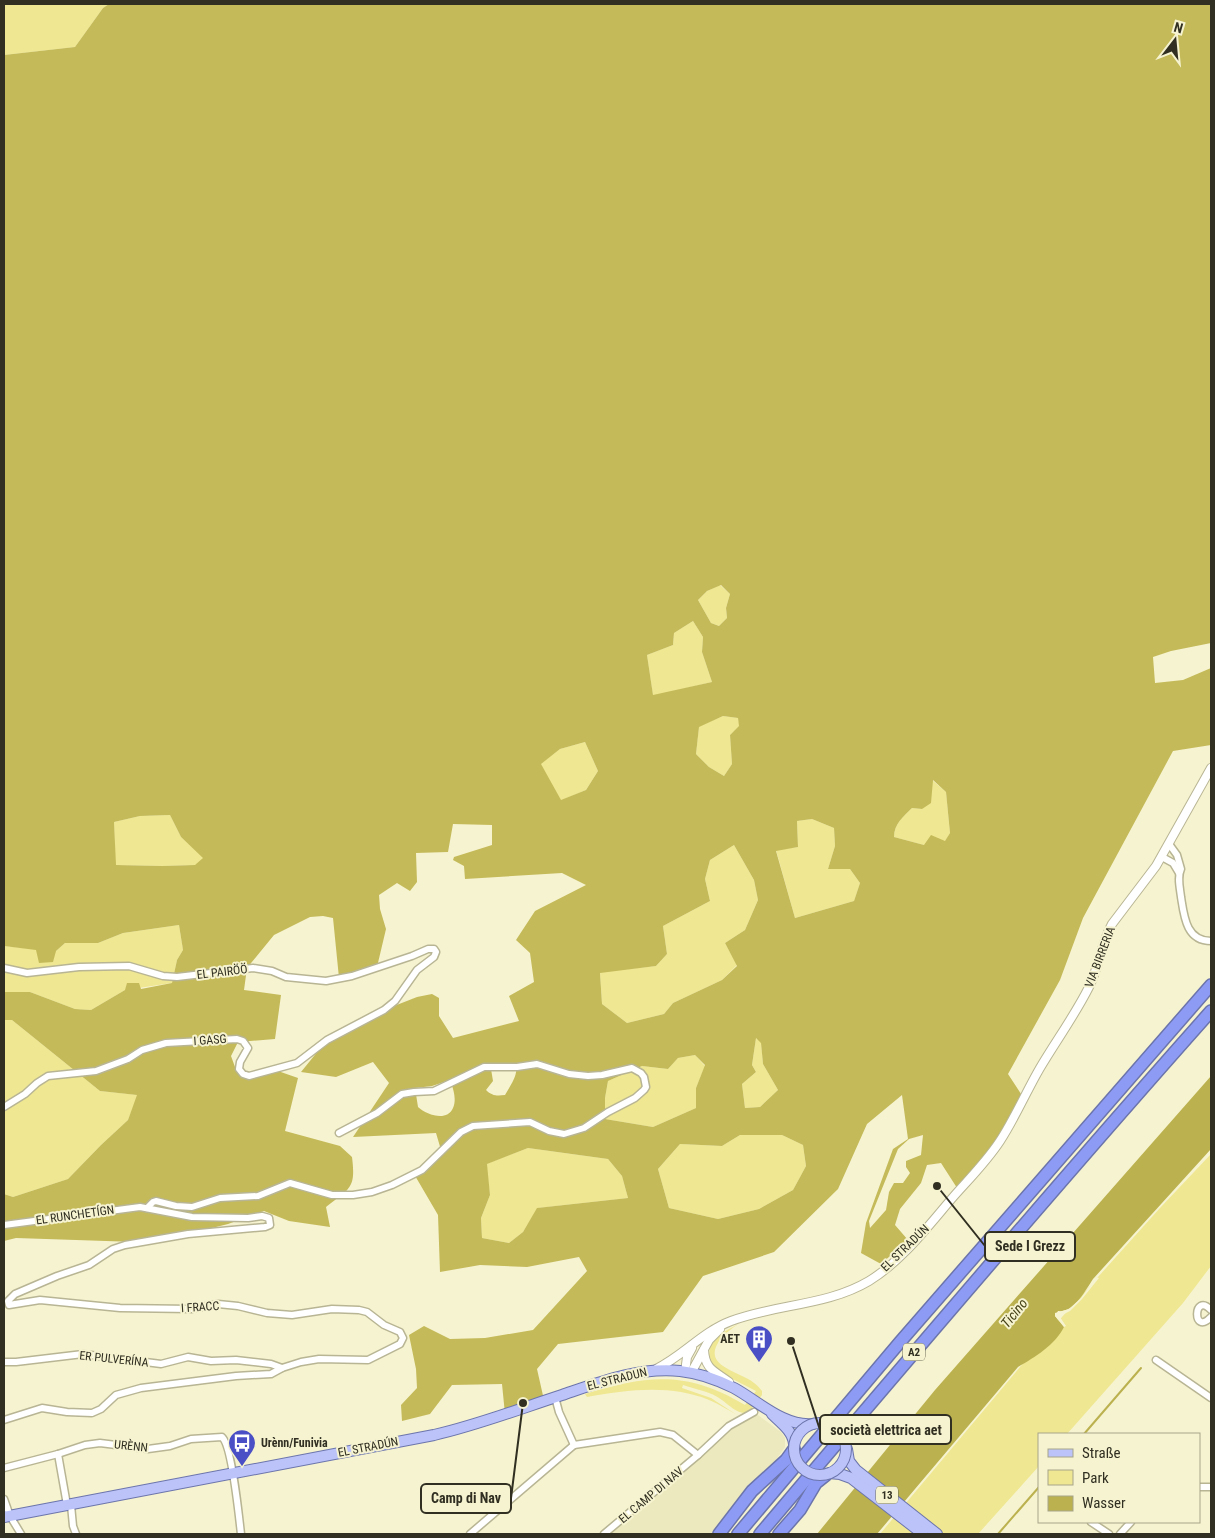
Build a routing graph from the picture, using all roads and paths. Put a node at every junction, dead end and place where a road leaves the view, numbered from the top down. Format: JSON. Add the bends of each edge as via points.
{"nodes":[{"id":1,"x":1211,"y":768,"type":"edge"},
{"id":2,"x":1169,"y":844,"type":"junction"},
{"id":3,"x":1162,"y":857,"type":"junction"},
{"id":4,"x":1179,"y":873,"type":"junction"},
{"id":5,"x":1211,"y":941,"type":"edge"},
{"id":6,"x":435,"y":950,"type":"joint"},
{"id":7,"x":4,"y":968,"type":"edge"},
{"id":8,"x":1211,"y":985,"type":"edge"},
{"id":9,"x":1211,"y":1011,"type":"edge"},
{"id":10,"x":4,"y":1107,"type":"edge"},
{"id":11,"x":1010,"y":1124,"type":"joint"},
{"id":12,"x":339,"y":1133,"type":"dead end"},
{"id":13,"x":147,"y":1208,"type":"junction"},
{"id":14,"x":4,"y":1225,"type":"edge"},
{"id":15,"x":6,"y":1306,"type":"edge"},
{"id":16,"x":1211,"y":1310,"type":"edge"},
{"id":17,"x":1211,"y":1318,"type":"edge"},
{"id":18,"x":732,"y":1320,"type":"junction"},
{"id":19,"x":698,"y":1340,"type":"junction"},
{"id":20,"x":704,"y":1349,"type":"junction"},
{"id":21,"x":1156,"y":1360,"type":"dead end"},
{"id":22,"x":4,"y":1362,"type":"edge"},
{"id":23,"x":282,"y":1368,"type":"junction"},
{"id":24,"x":654,"y":1370,"type":"junction"},
{"id":25,"x":688,"y":1372,"type":"junction"},
{"id":26,"x":581,"y":1388,"type":"joint"},
{"id":27,"x":747,"y":1396,"type":"junction"},
{"id":28,"x":554,"y":1397,"type":"junction"},
{"id":29,"x":1211,"y":1398,"type":"edge"},
{"id":30,"x":768,"y":1409,"type":"junction"},
{"id":31,"x":754,"y":1412,"type":"dead end"},
{"id":32,"x":4,"y":1420,"type":"edge"},
{"id":33,"x":813,"y":1424,"type":"junction"},
{"id":34,"x":574,"y":1445,"type":"junction"},
{"id":35,"x":794,"y":1447,"type":"junction"},
{"id":36,"x":846,"y":1449,"type":"junction"},
{"id":37,"x":58,"y":1454,"type":"junction"},
{"id":38,"x":698,"y":1455,"type":"junction"},
{"id":39,"x":4,"y":1468,"type":"edge"},
{"id":40,"x":233,"y":1473,"type":"junction"},
{"id":41,"x":828,"y":1474,"type":"junction"},
{"id":42,"x":4,"y":1500,"type":"edge"},
{"id":43,"x":69,"y":1505,"type":"junction"},
{"id":44,"x":7,"y":1517,"type":"edge"},
{"id":45,"x":1092,"y":1523,"type":"edge"},
{"id":46,"x":1130,"y":1523,"type":"edge"},
{"id":47,"x":722,"y":1531,"type":"edge"},
{"id":48,"x":21,"y":1534,"type":"edge"},
{"id":49,"x":76,"y":1534,"type":"edge"},
{"id":50,"x":241,"y":1534,"type":"edge"},
{"id":51,"x":470,"y":1534,"type":"edge"},
{"id":52,"x":604,"y":1534,"type":"edge"},
{"id":53,"x":738,"y":1534,"type":"edge"},
{"id":54,"x":760,"y":1534,"type":"edge"},
{"id":55,"x":779,"y":1534,"type":"edge"},
{"id":56,"x":923,"y":1534,"type":"edge"},
{"id":57,"x":937,"y":1534,"type":"edge"},
{"id":58,"x":1109,"y":1534,"type":"edge"},
{"id":59,"x":1120,"y":1534,"type":"edge"}],
"edges":[{"from":1,"to":2,"type":"street","name":"VIA BIRRERIA"},
{"from":2,"to":3,"type":"street","name":"VIA BIRRERIA"},
{"from":2,"to":4,"type":"street","via":[[1177,855]]},
{"from":3,"to":4,"type":"street","via":[[1173,863]]},
{"from":3,"to":11,"type":"street","name":"VIA BIRRERIA","via":[[1112,924],[1088,989]]},
{"from":4,"to":5,"type":"street","via":[[1186,925],[1195,936]]},
{"from":6,"to":7,"type":"street","name":"EL PAIRÖÖ","via":[[428,949],[352,976],[326,981],[286,977],[253,968],[177,977],[129,966],[27,973]]},
{"from":6,"to":10,"type":"street","name":"I GASG","via":[[434,957],[420,967],[390,1006],[327,1040],[292,1065],[250,1076],[239,1069],[248,1048],[243,1040],[228,1038],[166,1043],[92,1072],[48,1076]]},
{"from":8,"to":53,"type":"highway","number":"A2"},
{"from":9,"to":54,"type":"highway","number":"A2","via":[[1104,1131]]},
{"from":11,"to":18,"type":"street","name":"EL STRADÚN","via":[[999,1144],[953,1198],[912,1244],[879,1274],[832,1297]]},
{"from":12,"to":13,"type":"street","via":[[377,1114],[402,1094],[434,1091],[484,1067],[512,1068],[537,1064],[588,1076],[632,1068],[642,1074],[645,1082],[644,1090],[635,1098],[575,1132],[556,1133],[530,1122],[469,1127],[422,1170],[392,1185],[363,1194],[332,1195],[290,1183],[258,1196],[220,1198],[192,1207],[156,1201]]},
{"from":13,"to":14,"type":"street","name":"EL RUNCHETÍGN"},
{"from":13,"to":15,"type":"street","name":"I FRACC","via":[[192,1216],[266,1216],[271,1223],[263,1228],[188,1234],[125,1245],[89,1265],[15,1294]]},
{"from":15,"to":23,"type":"street","name":"I FRACC","via":[[40,1300],[120,1308],[191,1309],[218,1304],[292,1315],[332,1309],[359,1310],[403,1336],[400,1344],[371,1359],[319,1359]]},
{"from":16,"to":17,"type":"street","via":[[1202,1306],[1196,1314],[1202,1321]]},
{"from":18,"to":19,"type":"street","name":"EL STRADUN"},
{"from":18,"to":20,"type":"street","via":[[712,1336]]},
{"from":19,"to":24,"type":"street","name":"EL STRADUN","via":[[677,1358]]},
{"from":19,"to":25,"type":"street","name":"EL STRADUN","via":[[688,1354]]},
{"from":20,"to":25,"type":"street"},
{"from":20,"to":27,"type":"street","via":[[705,1360],[713,1372]]},
{"from":21,"to":29,"type":"street"},
{"from":22,"to":23,"type":"street","name":"ER PULVERÍNA","via":[[83,1354],[161,1364],[188,1357],[211,1361],[236,1360]]},
{"from":23,"to":32,"type":"street","name":"I FRACC","via":[[271,1374],[141,1388],[116,1395],[92,1413],[42,1408]]},
{"from":24,"to":25,"type":"main road","name":"EL STRADUN"},
{"from":24,"to":26,"type":"main road","name":"EL STRADUN","via":[[618,1376]]},
{"from":25,"to":27,"type":"main road","via":[[724,1383]]},
{"from":26,"to":28,"type":"main road","name":"EL STRADÚN"},
{"from":27,"to":30,"type":"main road"},
{"from":28,"to":34,"type":"street"},
{"from":28,"to":40,"type":"main road","name":"EL STRADÚN","via":[[444,1433]]},
{"from":30,"to":33,"type":"main road","via":[[799,1424]]},
{"from":30,"to":35,"type":"main road","via":[[789,1431]]},
{"from":31,"to":38,"type":"street","name":"EL CAMP DI NAV","via":[[729,1426]]},
{"from":33,"to":35,"type":"main road","bridge":true,"via":[[801,1431]]},
{"from":33,"to":36,"type":"main road","bridge":true,"via":[[821,1422],[836,1428],[845,1441]]},
{"from":34,"to":38,"type":"street","via":[[660,1432],[673,1435]]},
{"from":34,"to":51,"type":"street"},
{"from":35,"to":41,"type":"main road","bridge":true,"via":[[798,1464],[804,1469],[810,1473]]},
{"from":35,"to":47,"type":"highway","via":[[786,1460],[752,1491]]},
{"from":36,"to":41,"type":"main road","bridge":true,"via":[[842,1464]]},
{"from":36,"to":57,"type":"main road","number":"13","via":[[850,1464],[860,1474]]},
{"from":37,"to":39,"type":"street","name":"URÈNN"},
{"from":37,"to":40,"type":"street","name":"URÈNN","via":[[100,1443],[148,1449],[220,1436],[225,1439]]},
{"from":37,"to":43,"type":"street"},
{"from":38,"to":52,"type":"street","name":"EL CAMP DI NAV"},
{"from":40,"to":43,"type":"main road","name":"EL STRADÚN"},
{"from":40,"to":50,"type":"street","name":"URÈNN"},
{"from":41,"to":55,"type":"highway","via":[[816,1484],[800,1510]]},
{"from":41,"to":56,"type":"main road","number":"13","via":[[851,1478]]},
{"from":42,"to":44,"type":"street"},
{"from":43,"to":44,"type":"main road","name":"EL STRADÚN"},
{"from":43,"to":49,"type":"street"},
{"from":44,"to":48,"type":"street"},
{"from":45,"to":58,"type":"street"},
{"from":46,"to":59,"type":"street"}]}
